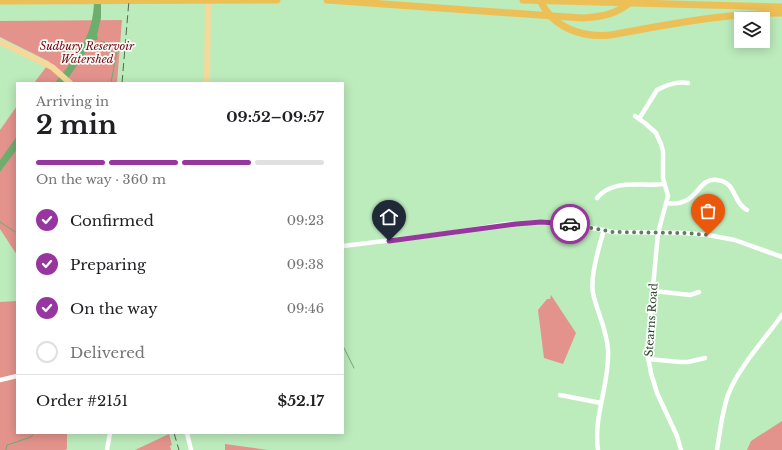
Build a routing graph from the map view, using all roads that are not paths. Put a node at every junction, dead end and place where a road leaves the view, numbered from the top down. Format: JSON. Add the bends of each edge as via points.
{"nodes":[{"id":1,"x":87,"y":0,"type":"edge"},
{"id":2,"x":140,"y":0,"type":"edge"},
{"id":3,"x":198,"y":0,"type":"edge"},
{"id":4,"x":208,"y":0,"type":"edge"},
{"id":5,"x":219,"y":0,"type":"edge"},
{"id":6,"x":277,"y":0,"type":"edge"},
{"id":7,"x":326,"y":0,"type":"edge"},
{"id":8,"x":523,"y":0,"type":"edge"},
{"id":9,"x":540,"y":0,"type":"edge"},
{"id":10,"x":632,"y":0,"type":"edge"},
{"id":11,"x":0,"y":1,"type":"edge"},
{"id":12,"x":782,"y":8,"type":"edge"},
{"id":13,"x":782,"y":12,"type":"edge"},
{"id":14,"x":0,"y":42,"type":"edge"},
{"id":15,"x":70,"y":82,"type":"edge"},
{"id":16,"x":206,"y":82,"type":"edge"},
{"id":17,"x":688,"y":83,"type":"dead end"},
{"id":18,"x":635,"y":116,"type":"dead end"},
{"id":19,"x":639,"y":119,"type":"junction"},
{"id":20,"x":664,"y":184,"type":"junction"},
{"id":21,"x":597,"y":198,"type":"dead end"},
{"id":22,"x":666,"y":203,"type":"junction"},
{"id":23,"x":747,"y":210,"type":"dead end"},
{"id":24,"x":604,"y":230,"type":"junction"},
{"id":25,"x":658,"y":233,"type":"junction"},
{"id":26,"x":344,"y":246,"type":"edge"},
{"id":27,"x":782,"y":257,"type":"edge"},
{"id":28,"x":654,"y":291,"type":"junction"},
{"id":29,"x":699,"y":292,"type":"dead end"},
{"id":30,"x":782,"y":315,"type":"edge"},
{"id":31,"x":704,"y":358,"type":"dead end"},
{"id":32,"x":648,"y":359,"type":"junction"},
{"id":33,"x":16,"y":376,"type":"edge"},
{"id":34,"x":0,"y":380,"type":"edge"},
{"id":35,"x":560,"y":395,"type":"dead end"},
{"id":36,"x":602,"y":403,"type":"junction"},
{"id":37,"x":110,"y":434,"type":"edge"},
{"id":38,"x":187,"y":434,"type":"edge"},
{"id":39,"x":107,"y":450,"type":"edge"},
{"id":40,"x":191,"y":450,"type":"edge"},
{"id":41,"x":598,"y":450,"type":"edge"},
{"id":42,"x":681,"y":450,"type":"edge"},
{"id":43,"x":717,"y":450,"type":"edge"}],
"edges":[{"from":1,"to":2,"type":"highway"},
{"from":1,"to":11,"type":"highway"},
{"from":2,"to":3,"type":"highway"},
{"from":3,"to":5,"type":"highway"},
{"from":4,"to":16,"type":"main road"},
{"from":5,"to":6,"type":"highway"},
{"from":7,"to":10,"type":"highway","via":[[576,17],[597,17],[615,12]]},
{"from":8,"to":12,"type":"highway"},
{"from":9,"to":13,"type":"highway","via":[[551,16],[565,27],[584,34],[603,35],[725,16]]},
{"from":14,"to":15,"type":"main road","via":[[52,67]]},
{"from":17,"to":19,"type":"street","via":[[661,87]]},
{"from":18,"to":19,"type":"street"},
{"from":19,"to":20,"type":"street","via":[[659,138],[664,158]]},
{"from":20,"to":21,"type":"street","via":[[622,185],[602,192]]},
{"from":20,"to":22,"type":"street","via":[[668,192]]},
{"from":22,"to":23,"type":"street","via":[[685,202],[706,182],[719,180],[731,188],[739,205]]},
{"from":22,"to":25,"type":"street","name":"Stearns Road"},
{"from":24,"to":25,"type":"street"},
{"from":24,"to":26,"type":"street","via":[[555,222],[526,223]]},
{"from":24,"to":36,"type":"street","via":[[592,285],[608,349]]},
{"from":25,"to":27,"type":"street","via":[[728,238]]},
{"from":25,"to":28,"type":"street","name":"Stearns Road"},
{"from":28,"to":29,"type":"street","via":[[690,295]]},
{"from":28,"to":32,"type":"street","name":"Stearns Road"},
{"from":30,"to":43,"type":"street","via":[[732,386]]},
{"from":31,"to":32,"type":"street","via":[[688,362]]},
{"from":32,"to":42,"type":"street","name":"Stearns Road","via":[[657,393]]},
{"from":33,"to":34,"type":"street"},
{"from":35,"to":36,"type":"street"},
{"from":36,"to":41,"type":"street","via":[[597,434]]},
{"from":37,"to":39,"type":"street"},
{"from":38,"to":40,"type":"street"}]}
